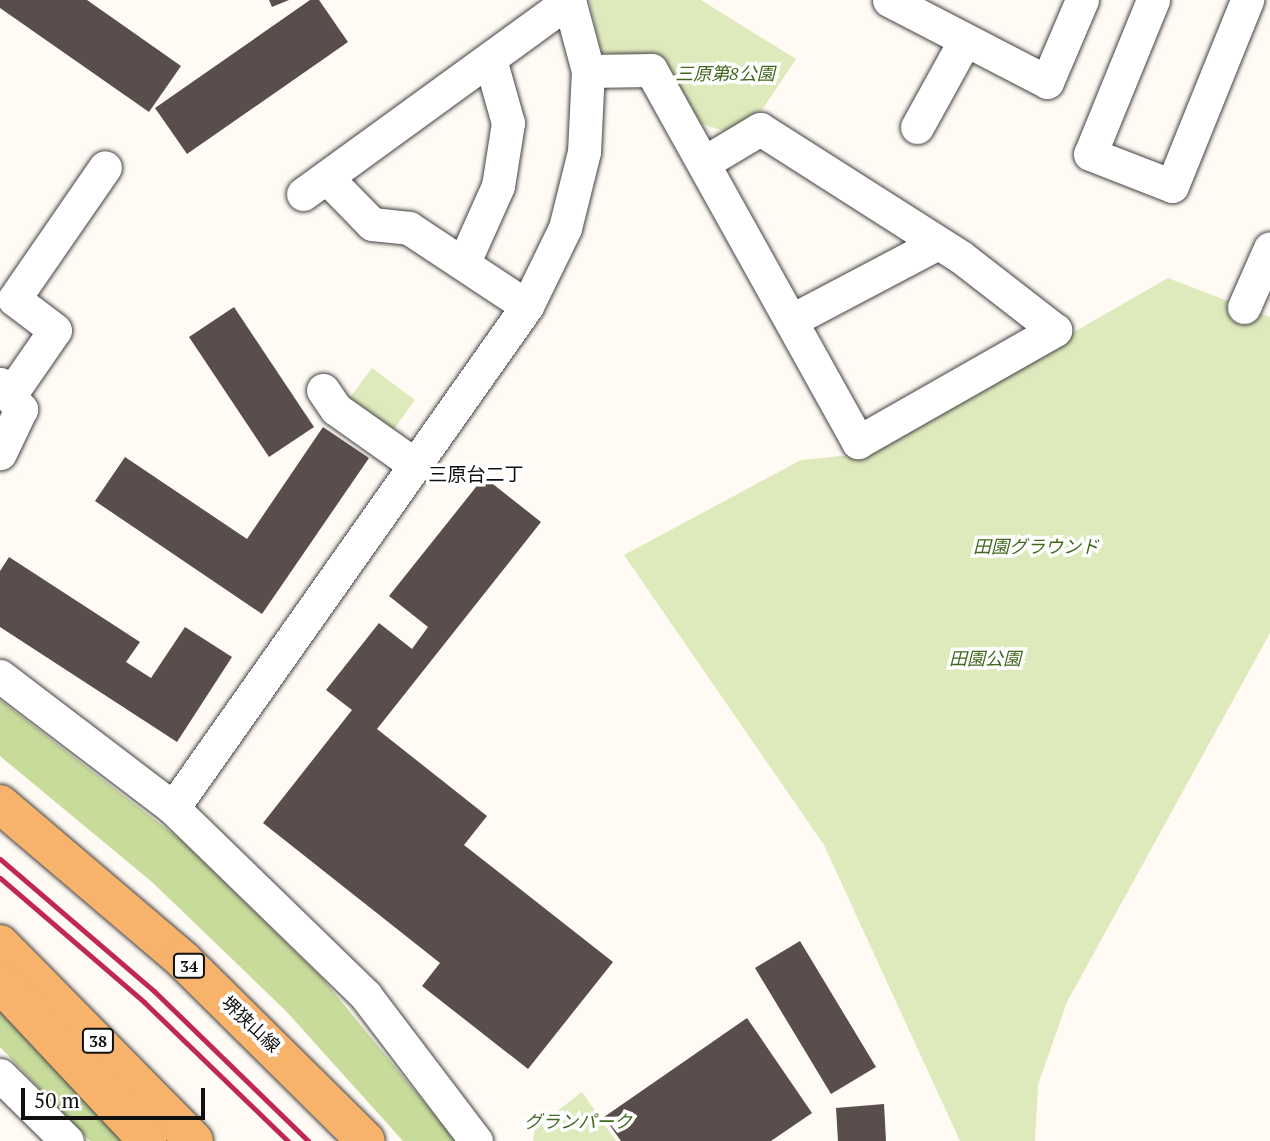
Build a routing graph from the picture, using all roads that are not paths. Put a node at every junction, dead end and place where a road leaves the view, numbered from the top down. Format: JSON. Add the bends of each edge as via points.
{"nodes":[{"id":1,"x":569,"y":0,"type":"edge"},
{"id":2,"x":889,"y":0,"type":"edge"},
{"id":3,"x":1082,"y":0,"type":"edge"},
{"id":4,"x":1153,"y":0,"type":"edge"},
{"id":5,"x":1247,"y":0,"type":"edge"},
{"id":6,"x":964,"y":43,"type":"junction"},
{"id":7,"x":490,"y":59,"type":"junction"},
{"id":8,"x":587,"y":71,"type":"junction"},
{"id":9,"x":916,"y":127,"type":"dead end"},
{"id":10,"x":705,"y":162,"type":"junction"},
{"id":11,"x":105,"y":167,"type":"dead end"},
{"id":12,"x":936,"y":244,"type":"junction"},
{"id":13,"x":1270,"y":248,"type":"edge"},
{"id":14,"x":464,"y":262,"type":"junction"},
{"id":15,"x":527,"y":306,"type":"junction"},
{"id":16,"x":1244,"y":307,"type":"dead end"},
{"id":17,"x":792,"y":320,"type":"junction"},
{"id":18,"x":6,"y":388,"type":"edge"},
{"id":19,"x":323,"y":390,"type":"dead end"},
{"id":20,"x":0,"y":453,"type":"edge"},
{"id":21,"x":415,"y":465,"type":"junction"},
{"id":22,"x":0,"y":676,"type":"edge"},
{"id":23,"x":0,"y":804,"type":"edge"},
{"id":24,"x":173,"y":808,"type":"junction"},
{"id":25,"x":0,"y":944,"type":"edge"},
{"id":26,"x":0,"y":982,"type":"edge"},
{"id":27,"x":0,"y":1075,"type":"edge"},
{"id":28,"x":53,"y":1136,"type":"edge"},
{"id":29,"x":148,"y":1141,"type":"edge"},
{"id":30,"x":194,"y":1141,"type":"edge"},
{"id":31,"x":366,"y":1141,"type":"edge"},
{"id":32,"x":476,"y":1141,"type":"edge"}],
"edges":[{"from":1,"to":7,"type":"street"},
{"from":1,"to":8,"type":"street"},
{"from":2,"to":6,"type":"street"},
{"from":3,"to":6,"type":"street","via":[[1046,82]]},
{"from":4,"to":5,"type":"street","via":[[1090,154],[1172,186]]},
{"from":6,"to":9,"type":"street"},
{"from":7,"to":14,"type":"street","via":[[508,123],[498,186]]},
{"from":7,"to":14,"type":"street","via":[[315,186],[372,224],[409,228]]},
{"from":8,"to":10,"type":"street","via":[[651,70]]},
{"from":8,"to":15,"type":"street","via":[[584,152],[565,228]]},
{"from":10,"to":12,"type":"street","via":[[760,129]]},
{"from":10,"to":17,"type":"street"},
{"from":11,"to":18,"type":"street","via":[[14,299],[55,330]]},
{"from":12,"to":17,"type":"street"},
{"from":12,"to":17,"type":"street","via":[[1055,330],[858,442]]},
{"from":13,"to":16,"type":"street"},
{"from":14,"to":15,"type":"street"},
{"from":15,"to":21,"type":"street"},
{"from":18,"to":20,"type":"street","via":[[21,410],[18,426]]},
{"from":19,"to":21,"type":"street","via":[[336,409]]},
{"from":21,"to":24,"type":"street"},
{"from":22,"to":24,"type":"street"},
{"from":23,"to":31,"type":"main road","name":"堺狭山線","number":"34","via":[[183,960]]},
{"from":24,"to":32,"type":"street","via":[[366,996]]},
{"from":25,"to":30,"type":"main road","number":"38"},
{"from":26,"to":29,"type":"main road"},
{"from":27,"to":28,"type":"street"}]}
